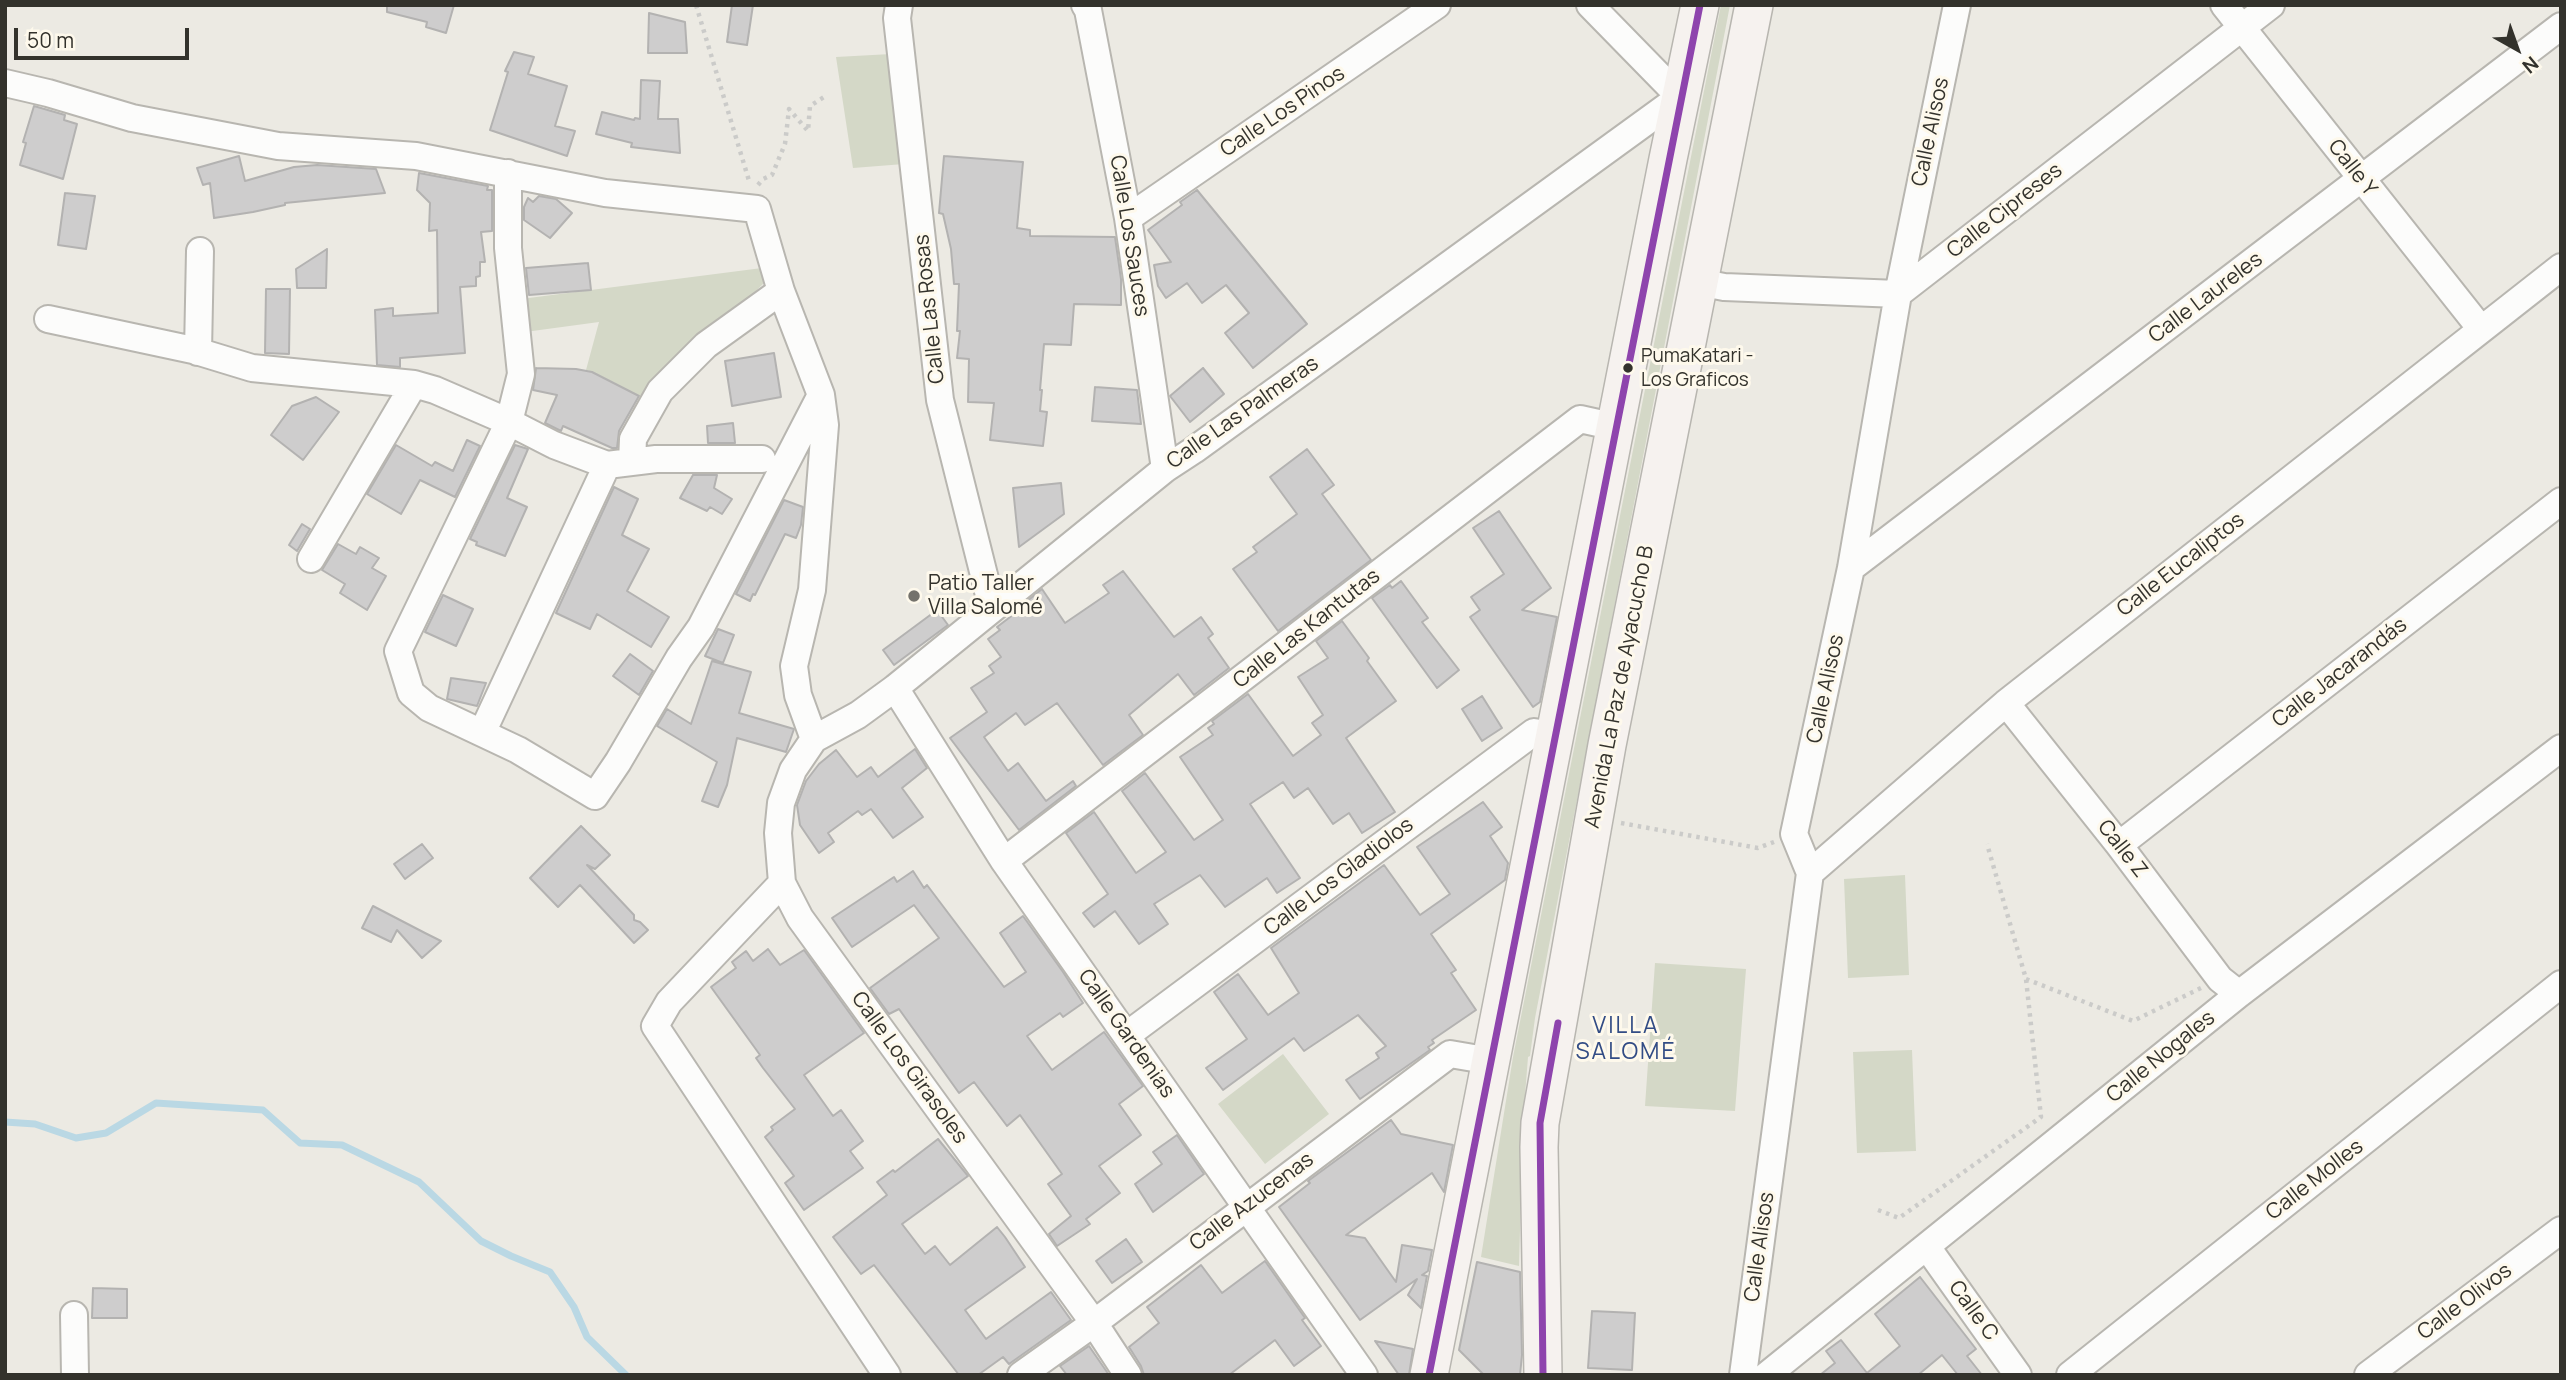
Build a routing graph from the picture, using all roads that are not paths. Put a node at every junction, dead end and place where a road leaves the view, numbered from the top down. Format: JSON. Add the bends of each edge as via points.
{"nodes":[{"id":1,"x":899,"y":5,"type":"edge"},
{"id":2,"x":1437,"y":5,"type":"edge"},
{"id":3,"x":1590,"y":5,"type":"edge"},
{"id":4,"x":1700,"y":5,"type":"edge"},
{"id":5,"x":1754,"y":5,"type":"edge"},
{"id":6,"x":2224,"y":5,"type":"edge"},
{"id":7,"x":2271,"y":5,"type":"edge"},
{"id":8,"x":1089,"y":7,"type":"edge"},
{"id":9,"x":1962,"y":10,"type":"edge"},
{"id":10,"x":2561,"y":26,"type":"edge"},
{"id":11,"x":2241,"y":27,"type":"junction"},
{"id":12,"x":5,"y":83,"type":"edge"},
{"id":13,"x":1680,"y":97,"type":"junction"},
{"id":14,"x":508,"y":173,"type":"junction"},
{"id":15,"x":2361,"y":180,"type":"junction"},
{"id":16,"x":1128,"y":218,"type":"junction"},
{"id":17,"x":200,"y":251,"type":"dead end"},
{"id":18,"x":2561,"y":267,"type":"edge"},
{"id":19,"x":1698,"y":282,"type":"junction"},
{"id":20,"x":781,"y":291,"type":"junction"},
{"id":21,"x":1898,"y":294,"type":"junction"},
{"id":22,"x":48,"y":319,"type":"dead end"},
{"id":23,"x":2481,"y":329,"type":"junction"},
{"id":24,"x":198,"y":352,"type":"junction"},
{"id":25,"x":414,"y":384,"type":"junction"},
{"id":26,"x":821,"y":395,"type":"junction"},
{"id":27,"x":509,"y":422,"type":"junction"},
{"id":28,"x":1616,"y":427,"type":"junction"},
{"id":29,"x":762,"y":459,"type":"dead end"},
{"id":30,"x":619,"y":463,"type":"junction"},
{"id":31,"x":1165,"y":469,"type":"junction"},
{"id":32,"x":2561,"y":501,"type":"edge"},
{"id":33,"x":311,"y":559,"type":"dead end"},
{"id":34,"x":1851,"y":568,"type":"junction"},
{"id":35,"x":992,"y":607,"type":"junction"},
{"id":36,"x":895,"y":688,"type":"junction"},
{"id":37,"x":2006,"y":703,"type":"junction"},
{"id":38,"x":482,"y":733,"type":"junction"},
{"id":39,"x":1555,"y":735,"type":"junction"},
{"id":40,"x":814,"y":739,"type":"junction"},
{"id":41,"x":2561,"y":748,"type":"edge"},
{"id":42,"x":2119,"y":845,"type":"junction"},
{"id":43,"x":1004,"y":861,"type":"junction"},
{"id":44,"x":1810,"y":873,"type":"junction"},
{"id":45,"x":782,"y":883,"type":"junction"},
{"id":46,"x":2561,"y":984,"type":"edge"},
{"id":47,"x":2230,"y":987,"type":"junction"},
{"id":48,"x":1127,"y":1035,"type":"junction"},
{"id":49,"x":1491,"y":1061,"type":"junction"},
{"id":50,"x":1247,"y":1206,"type":"junction"},
{"id":51,"x":2561,"y":1230,"type":"edge"},
{"id":52,"x":1927,"y":1247,"type":"junction"},
{"id":53,"x":74,"y":1315,"type":"dead end"},
{"id":54,"x":1094,"y":1324,"type":"junction"},
{"id":55,"x":75,"y":1375,"type":"edge"},
{"id":56,"x":887,"y":1375,"type":"edge"},
{"id":57,"x":1021,"y":1375,"type":"edge"},
{"id":58,"x":1128,"y":1375,"type":"edge"},
{"id":59,"x":1364,"y":1375,"type":"edge"},
{"id":60,"x":1429,"y":1375,"type":"edge"},
{"id":61,"x":1543,"y":1375,"type":"edge"},
{"id":62,"x":1743,"y":1375,"type":"edge"},
{"id":63,"x":1767,"y":1375,"type":"edge"},
{"id":64,"x":2018,"y":1375,"type":"edge"},
{"id":65,"x":2070,"y":1375,"type":"edge"},
{"id":66,"x":2368,"y":1375,"type":"edge"}],
"edges":[{"from":1,"to":35,"type":"street","name":"Calle Las Rosas","via":[[940,400]]},
{"from":2,"to":16,"type":"street","name":"Calle Los Pinos"},
{"from":3,"to":13,"type":"street"},
{"from":4,"to":13,"type":"main road"},
{"from":5,"to":19,"type":"main road","name":"Avenida La Paz de Ayacucho B"},
{"from":6,"to":11,"type":"street","name":"Calle Y"},
{"from":7,"to":11,"type":"street","name":"Calle Cipreses"},
{"from":8,"to":16,"type":"street","name":"Calle Los Sauces"},
{"from":9,"to":21,"type":"street","name":"Calle Alisos"},
{"from":10,"to":15,"type":"street","name":"Calle Laureles"},
{"from":11,"to":15,"type":"street","name":"Calle Y"},
{"from":11,"to":21,"type":"street","name":"Calle Cipreses"},
{"from":12,"to":14,"type":"street","via":[[132,118],[278,146],[416,156]]},
{"from":13,"to":28,"type":"main road"},
{"from":13,"to":31,"type":"street","name":"Calle Las Palmeras"},
{"from":14,"to":20,"type":"street","via":[[606,193],[757,209]]},
{"from":14,"to":27,"type":"street","via":[[508,248],[521,374]]},
{"from":15,"to":23,"type":"street","name":"Calle Y"},
{"from":15,"to":34,"type":"street","name":"Calle Laureles"},
{"from":16,"to":31,"type":"street","name":"Calle Los Sauces"},
{"from":17,"to":24,"type":"street"},
{"from":18,"to":23,"type":"street","name":"Calle Eucaliptos"},
{"from":19,"to":21,"type":"street"},
{"from":19,"to":61,"type":"main road","name":"Avenida La Paz de Ayacucho B","via":[[1607,745],[1540,1123]]},
{"from":20,"to":26,"type":"street"},
{"from":20,"to":30,"type":"street","via":[[706,345],[660,391]]},
{"from":21,"to":34,"type":"street","name":"Calle Alisos"},
{"from":22,"to":24,"type":"street"},
{"from":23,"to":37,"type":"street","name":"Calle Eucaliptos"},
{"from":24,"to":25,"type":"street","via":[[252,368]]},
{"from":25,"to":27,"type":"street"},
{"from":25,"to":33,"type":"street"},
{"from":26,"to":38,"type":"street","via":[[701,627],[595,796]]},
{"from":26,"to":40,"type":"street","via":[[825,425],[813,590],[794,666],[800,704]]},
{"from":27,"to":30,"type":"street","via":[[554,445]]},
{"from":27,"to":38,"type":"street","via":[[398,651],[411,693],[429,708]]},
{"from":28,"to":39,"type":"main road"},
{"from":28,"to":43,"type":"street","name":"Calle Las Kantutas","via":[[1580,419]]},
{"from":29,"to":30,"type":"street"},
{"from":30,"to":38,"type":"street"},
{"from":31,"to":35,"type":"street","name":"Calle Las Palmeras"},
{"from":32,"to":42,"type":"street","name":"Calle Jacarandás"},
{"from":34,"to":44,"type":"street","name":"Calle Alisos","via":[[1794,834]]},
{"from":35,"to":36,"type":"street","name":"Calle Las Palmeras"},
{"from":36,"to":40,"type":"street","name":"Calle Las Palmeras"},
{"from":36,"to":43,"type":"street","name":"Calle Gardenias"},
{"from":37,"to":42,"type":"street","name":"Calle Z"},
{"from":37,"to":44,"type":"street","name":"Calle Eucaliptos"},
{"from":39,"to":48,"type":"street","name":"Calle Los Gladiolos","via":[[1534,732]]},
{"from":39,"to":49,"type":"main road"},
{"from":40,"to":45,"type":"street","name":"Calle Los Girasoles","via":[[793,770],[780,803]]},
{"from":41,"to":47,"type":"street","name":"Calle Nogales"},
{"from":42,"to":47,"type":"street","name":"Calle Z"},
{"from":43,"to":48,"type":"street","name":"Calle Gardenias"},
{"from":44,"to":62,"type":"street","name":"Calle Alisos"},
{"from":45,"to":54,"type":"street","name":"Calle Los Girasoles","via":[[800,918]]},
{"from":45,"to":56,"type":"street","via":[[670,1002],[655,1026]]},
{"from":46,"to":65,"type":"street","name":"Calle Molles"},
{"from":47,"to":52,"type":"street","name":"Calle Nogales"},
{"from":48,"to":50,"type":"street","name":"Calle Gardenias"},
{"from":49,"to":50,"type":"street","name":"Calle Azucenas","via":[[1450,1054]]},
{"from":49,"to":60,"type":"main road"},
{"from":50,"to":54,"type":"street","name":"Calle Azucenas"},
{"from":50,"to":59,"type":"street","name":"Calle Gardenias"},
{"from":51,"to":66,"type":"street","name":"Calle Olivos"},
{"from":52,"to":63,"type":"street","name":"Calle Nogales"},
{"from":52,"to":64,"type":"street","name":"Calle C"},
{"from":53,"to":55,"type":"street"},
{"from":54,"to":57,"type":"street","name":"Calle Azucenas"},
{"from":54,"to":58,"type":"street","name":"Calle Los Girasoles"}]}
